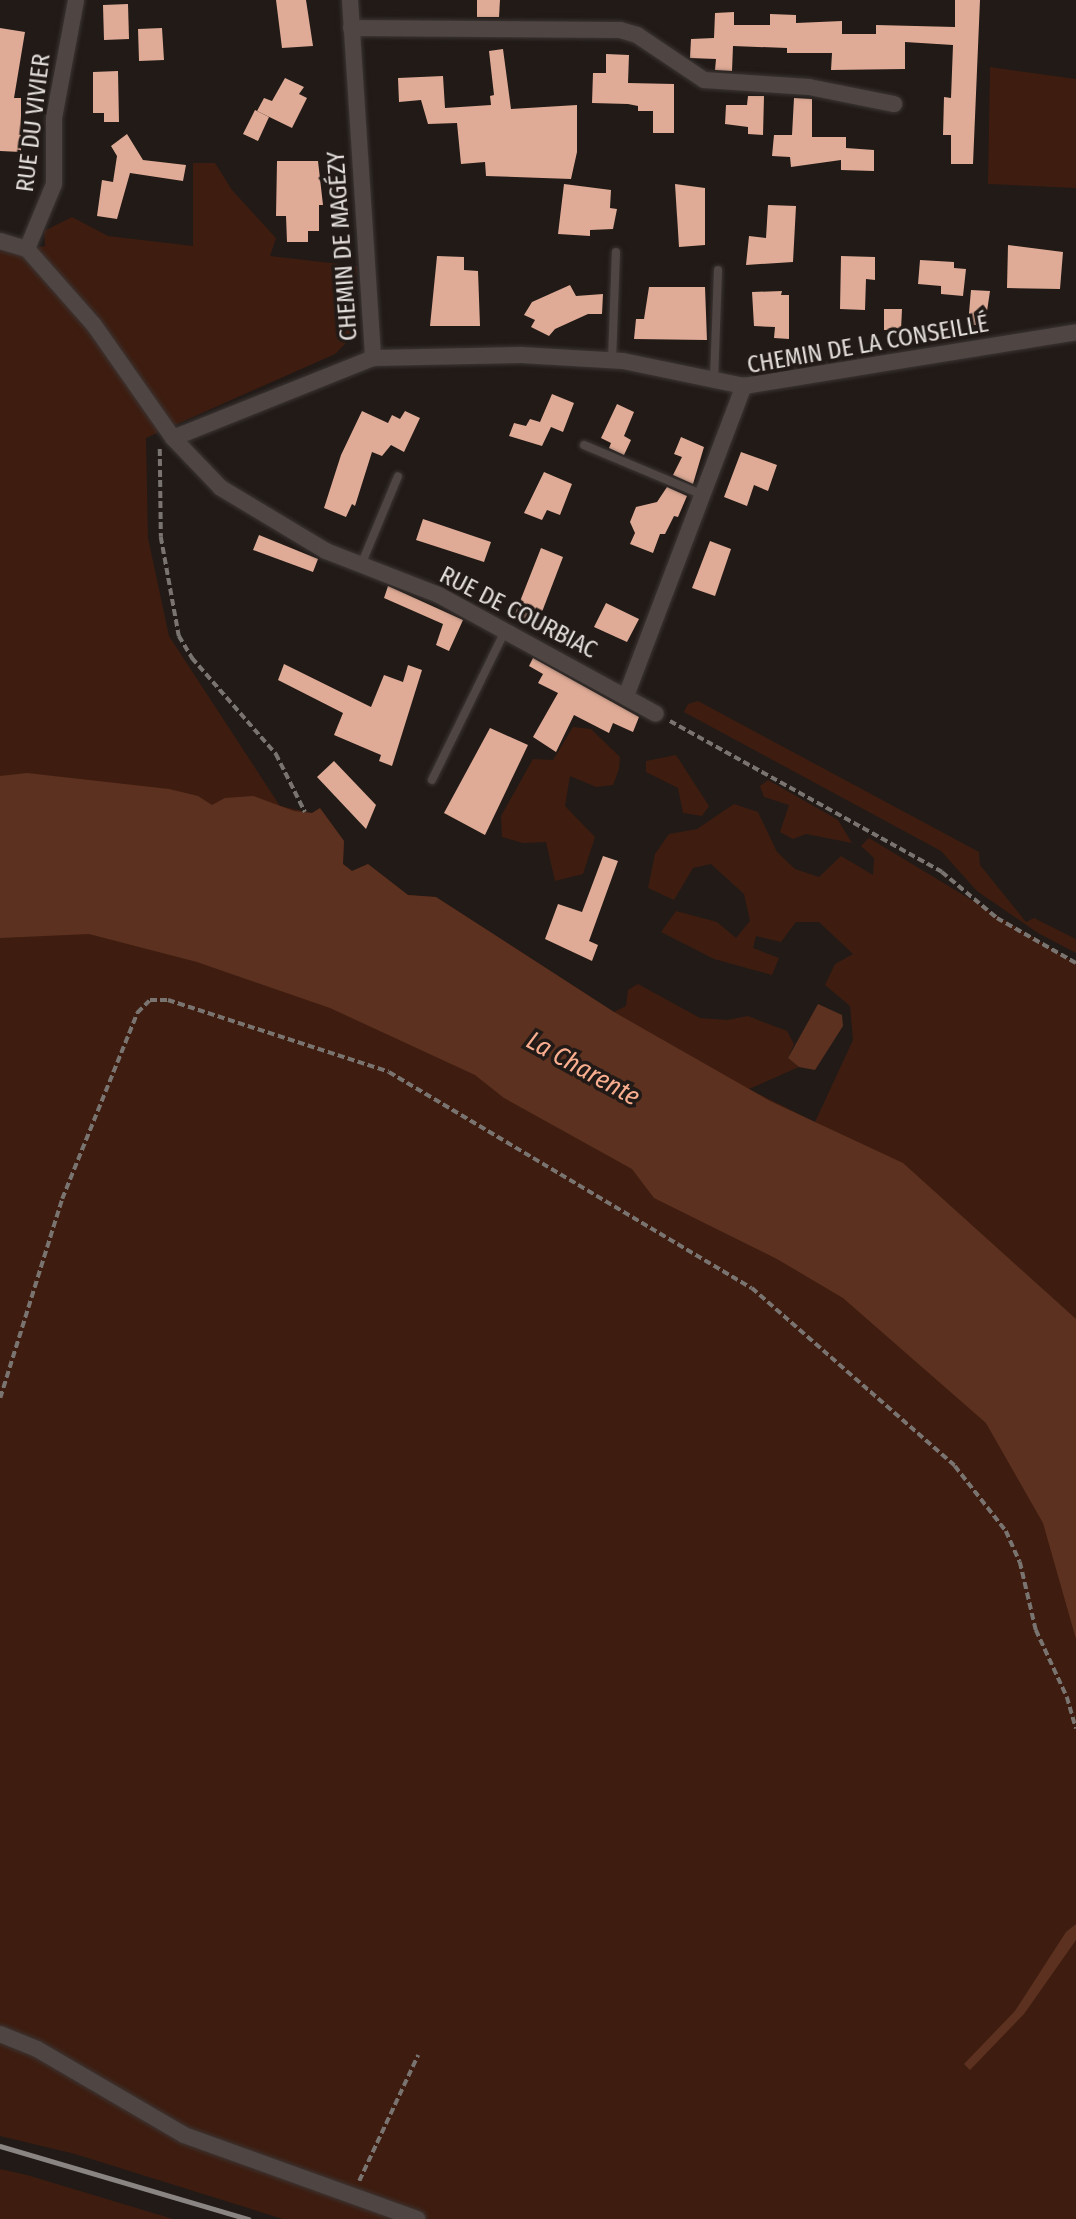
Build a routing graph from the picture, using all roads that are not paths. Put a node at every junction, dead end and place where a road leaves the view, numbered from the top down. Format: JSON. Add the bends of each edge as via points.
{"nodes":[{"id":1,"x":76,"y":0,"type":"edge"},
{"id":2,"x":350,"y":0,"type":"edge"},
{"id":3,"x":351,"y":28,"type":"junction"},
{"id":4,"x":894,"y":104,"type":"dead end"},
{"id":5,"x":0,"y":241,"type":"edge"},
{"id":6,"x":27,"y":249,"type":"junction"},
{"id":7,"x":616,"y":252,"type":"dead end"},
{"id":8,"x":718,"y":270,"type":"dead end"},
{"id":9,"x":1076,"y":332,"type":"edge"},
{"id":10,"x":373,"y":358,"type":"junction"},
{"id":11,"x":612,"y":360,"type":"junction"},
{"id":12,"x":714,"y":380,"type":"junction"},
{"id":13,"x":744,"y":386,"type":"junction"},
{"id":14,"x":171,"y":434,"type":"junction"},
{"id":15,"x":584,"y":445,"type":"dead end"},
{"id":16,"x":398,"y":477,"type":"dead end"},
{"id":17,"x":703,"y":495,"type":"junction"},
{"id":18,"x":361,"y":565,"type":"junction"},
{"id":19,"x":506,"y":629,"type":"junction"},
{"id":20,"x":626,"y":696,"type":"junction"},
{"id":21,"x":656,"y":714,"type":"road end"},
{"id":22,"x":432,"y":780,"type":"dead end"},
{"id":23,"x":0,"y":2034,"type":"edge"},
{"id":24,"x":417,"y":2219,"type":"edge"}],
"edges":[{"from":1,"to":6,"type":"street","name":"RUE DU VIVIER","via":[[54,118],[54,184]]},
{"from":2,"to":3,"type":"street","name":"CHEMIN DE MAGÉZY"},
{"from":3,"to":4,"type":"street","via":[[620,30],[637,35],[704,80],[809,87]]},
{"from":3,"to":10,"type":"street","name":"CHEMIN DE MAGÉZY"},
{"from":5,"to":6,"type":"street"},
{"from":6,"to":14,"type":"street","name":"RUE DE COURBIAC","via":[[94,325]]},
{"from":7,"to":11,"type":"lane"},
{"from":8,"to":12,"type":"lane"},
{"from":9,"to":13,"type":"street","name":"CHEMIN DE LA CONSEILLÉ"},
{"from":10,"to":11,"type":"street","via":[[521,355]]},
{"from":10,"to":14,"type":"street","name":"CHEMIN DE MAGÉZY"},
{"from":11,"to":12,"type":"street"},
{"from":12,"to":13,"type":"street"},
{"from":13,"to":17,"type":"street","name":"CHEMIN DE LA CONSEILLÉ"},
{"from":14,"to":18,"type":"street","name":"RUE DE COURBIAC","via":[[221,488],[326,551]]},
{"from":15,"to":17,"type":"lane"},
{"from":16,"to":18,"type":"lane"},
{"from":17,"to":20,"type":"street","name":"CHEMIN DE LA CONSEILLÉ"},
{"from":18,"to":19,"type":"street","name":"RUE DE COURBIAC","via":[[439,595]]},
{"from":19,"to":20,"type":"street","name":"RUE DE COURBIAC"},
{"from":19,"to":22,"type":"lane"},
{"from":20,"to":21,"type":"street","name":"RUE DE COURBIAC"},
{"from":23,"to":24,"type":"street","via":[[37,2049],[184,2135]]}]}
